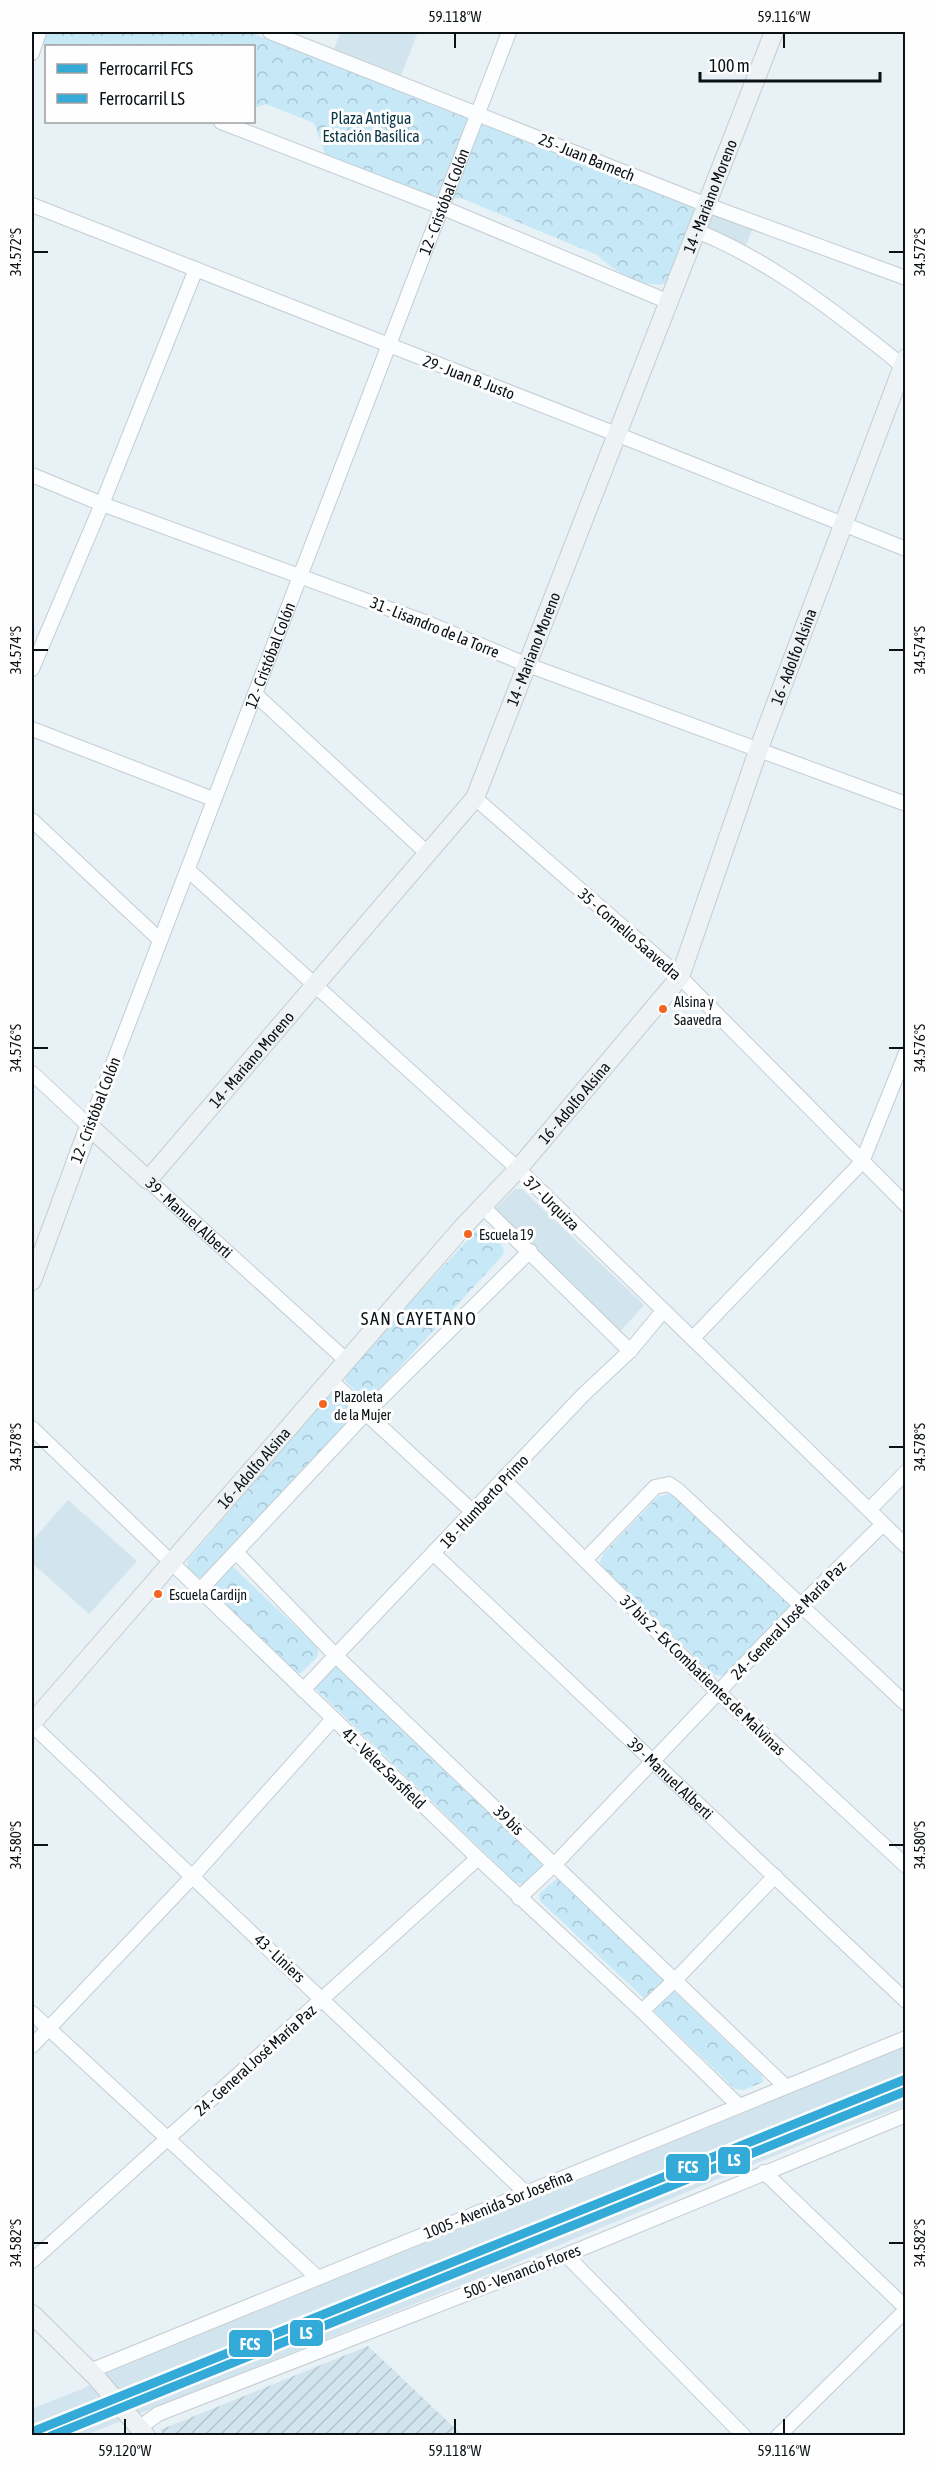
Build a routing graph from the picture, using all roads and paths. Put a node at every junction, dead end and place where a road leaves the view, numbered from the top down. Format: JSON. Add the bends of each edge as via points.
{"nodes":[{"id":1,"x":39,"y":32,"type":"edge"},
{"id":2,"x":271,"y":32,"type":"edge"},
{"id":3,"x":508,"y":32,"type":"edge"},
{"id":4,"x":774,"y":32,"type":"edge"},
{"id":5,"x":32,"y":50,"type":"edge"},
{"id":6,"x":477,"y":114,"type":"junction"},
{"id":7,"x":224,"y":123,"type":"edge"},
{"id":8,"x":32,"y":205,"type":"edge"},
{"id":9,"x":707,"y":205,"type":"junction"},
{"id":10,"x":441,"y":207,"type":"junction"},
{"id":11,"x":697,"y":231,"type":"junction"},
{"id":12,"x":196,"y":269,"type":"junction"},
{"id":13,"x":906,"y":278,"type":"edge"},
{"id":14,"x":669,"y":302,"type":"junction"},
{"id":15,"x":389,"y":346,"type":"junction"},
{"id":16,"x":904,"y":365,"type":"edge"},
{"id":17,"x":616,"y":434,"type":"junction"},
{"id":18,"x":32,"y":475,"type":"edge"},
{"id":19,"x":102,"y":504,"type":"junction"},
{"id":20,"x":844,"y":525,"type":"junction"},
{"id":21,"x":906,"y":549,"type":"edge"},
{"id":22,"x":301,"y":576,"type":"junction"},
{"id":23,"x":525,"y":664,"type":"junction"},
{"id":24,"x":32,"y":669,"type":"edge"},
{"id":25,"x":256,"y":695,"type":"junction"},
{"id":26,"x":32,"y":729,"type":"edge"},
{"id":27,"x":759,"y":748,"type":"junction"},
{"id":28,"x":475,"y":798,"type":"junction"},
{"id":29,"x":213,"y":799,"type":"junction"},
{"id":30,"x":906,"y":804,"type":"edge"},
{"id":31,"x":32,"y":820,"type":"edge"},
{"id":32,"x":427,"y":853,"type":"junction"},
{"id":33,"x":188,"y":870,"type":"junction"},
{"id":34,"x":160,"y":940,"type":"junction"},
{"id":35,"x":680,"y":977,"type":"junction"},
{"id":36,"x":314,"y":983,"type":"junction"},
{"id":37,"x":906,"y":1053,"type":"edge"},
{"id":38,"x":32,"y":1073,"type":"edge"},
{"id":39,"x":89,"y":1126,"type":"junction"},
{"id":40,"x":862,"y":1162,"type":"junction"},
{"id":41,"x":518,"y":1169,"type":"junction"},
{"id":42,"x":148,"y":1180,"type":"junction"},
{"id":43,"x":906,"y":1205,"type":"edge"},
{"id":44,"x":482,"y":1206,"type":"junction"},
{"id":45,"x":530,"y":1251,"type":"junction"},
{"id":46,"x":32,"y":1281,"type":"edge"},
{"id":47,"x":663,"y":1311,"type":"junction"},
{"id":48,"x":693,"y":1338,"type":"junction"},
{"id":49,"x":630,"y":1351,"type":"junction"},
{"id":50,"x":347,"y":1361,"type":"junction"},
{"id":51,"x":330,"y":1380,"type":"junction"},
{"id":52,"x":366,"y":1413,"type":"junction"},
{"id":53,"x":32,"y":1428,"type":"edge"},
{"id":54,"x":906,"y":1472,"type":"edge"},
{"id":55,"x":504,"y":1480,"type":"junction"},
{"id":56,"x":869,"y":1510,"type":"junction"},
{"id":57,"x":473,"y":1512,"type":"junction"},
{"id":58,"x":883,"y":1524,"type":"junction"},
{"id":59,"x":906,"y":1546,"type":"edge"},
{"id":60,"x":236,"y":1552,"type":"junction"},
{"id":61,"x":434,"y":1554,"type":"junction"},
{"id":62,"x":585,"y":1560,"type":"junction"},
{"id":63,"x":172,"y":1563,"type":"junction"},
{"id":64,"x":201,"y":1589,"type":"junction"},
{"id":65,"x":801,"y":1605,"type":"junction"},
{"id":66,"x":335,"y":1655,"type":"junction"},
{"id":67,"x":303,"y":1690,"type":"junction"},
{"id":68,"x":718,"y":1692,"type":"junction"},
{"id":69,"x":906,"y":1704,"type":"edge"},
{"id":70,"x":333,"y":1719,"type":"junction"},
{"id":71,"x":32,"y":1724,"type":"edge"},
{"id":72,"x":653,"y":1762,"type":"junction"},
{"id":73,"x":478,"y":1858,"type":"junction"},
{"id":74,"x":555,"y":1864,"type":"junction"},
{"id":75,"x":906,"y":1866,"type":"edge"},
{"id":76,"x":193,"y":1876,"type":"junction"},
{"id":77,"x":775,"y":1876,"type":"junction"},
{"id":78,"x":519,"y":1898,"type":"junction"},
{"id":79,"x":676,"y":1979,"type":"junction"},
{"id":80,"x":323,"y":1998,"type":"junction"},
{"id":81,"x":906,"y":2001,"type":"edge"},
{"id":82,"x":642,"y":2011,"type":"junction"},
{"id":83,"x":32,"y":2013,"type":"edge"},
{"id":84,"x":48,"y":2028,"type":"junction"},
{"id":85,"x":906,"y":2038,"type":"edge"},
{"id":86,"x":32,"y":2046,"type":"edge"},
{"id":87,"x":785,"y":2086,"type":"junction"},
{"id":88,"x":738,"y":2105,"type":"junction"},
{"id":89,"x":906,"y":2115,"type":"edge"},
{"id":90,"x":169,"y":2138,"type":"junction"},
{"id":91,"x":764,"y":2172,"type":"junction"},
{"id":92,"x":526,"y":2193,"type":"junction"},
{"id":93,"x":566,"y":2255,"type":"junction"},
{"id":94,"x":32,"y":2261,"type":"edge"},
{"id":95,"x":318,"y":2278,"type":"junction"},
{"id":96,"x":906,"y":2309,"type":"edge"},
{"id":97,"x":32,"y":2314,"type":"edge"},
{"id":98,"x":90,"y":2371,"type":"junction"},
{"id":99,"x":143,"y":2432,"type":"edge"},
{"id":100,"x":744,"y":2436,"type":"edge"},
{"id":101,"x":778,"y":2436,"type":"edge"}],
"edges":[{"from":1,"to":5,"type":"street"},
{"from":2,"to":6,"type":"street","name":"25 - Juan Barnech"},
{"from":3,"to":6,"type":"street","name":"12 - Cristóbal Colón"},
{"from":4,"to":9,"type":"street","name":"14 - Mariano Moreno"},
{"from":6,"to":9,"type":"street","name":"25 - Juan Barnech"},
{"from":6,"to":10,"type":"street","name":"12 - Cristóbal Colón"},
{"from":7,"to":10,"type":"street"},
{"from":8,"to":12,"type":"street","name":"29 - Juan B. Justo"},
{"from":9,"to":11,"type":"street","name":"14 - Mariano Moreno"},
{"from":9,"to":13,"type":"street","name":"25 - Juan Barnech"},
{"from":10,"to":14,"type":"street"},
{"from":10,"to":15,"type":"street","name":"12 - Cristóbal Colón"},
{"from":11,"to":14,"type":"street","name":"14 - Mariano Moreno"},
{"from":11,"to":16,"type":"street","via":[[769,267]]},
{"from":12,"to":15,"type":"street","name":"29 - Juan B. Justo"},
{"from":12,"to":19,"type":"street"},
{"from":14,"to":17,"type":"street","name":"14 - Mariano Moreno"},
{"from":15,"to":17,"type":"street","name":"29 - Juan B. Justo"},
{"from":15,"to":22,"type":"street","name":"12 - Cristóbal Colón"},
{"from":16,"to":20,"type":"street","name":"16 - Adolfo Alsina"},
{"from":17,"to":20,"type":"street","name":"29 - Juan B. Justo"},
{"from":17,"to":23,"type":"street","name":"14 - Mariano Moreno"},
{"from":18,"to":19,"type":"street","name":"31 - Lisandro de la Torre"},
{"from":19,"to":22,"type":"street","name":"31 - Lisandro de la Torre"},
{"from":19,"to":24,"type":"street"},
{"from":20,"to":21,"type":"street","name":"29 - Juan B. Justo"},
{"from":20,"to":27,"type":"street","name":"16 - Adolfo Alsina"},
{"from":22,"to":23,"type":"street","name":"31 - Lisandro de la Torre"},
{"from":22,"to":25,"type":"street","name":"12 - Cristóbal Colón"},
{"from":23,"to":27,"type":"street","name":"31 - Lisandro de la Torre"},
{"from":23,"to":28,"type":"street","name":"14 - Mariano Moreno"},
{"from":25,"to":29,"type":"street","name":"12 - Cristóbal Colón"},
{"from":25,"to":32,"type":"street"},
{"from":26,"to":29,"type":"street"},
{"from":27,"to":30,"type":"street","name":"31 - Lisandro de la Torre"},
{"from":27,"to":35,"type":"street","name":"16 - Adolfo Alsina"},
{"from":28,"to":32,"type":"street","name":"14 - Mariano Moreno"},
{"from":28,"to":35,"type":"street","name":"35 - Cornelio Saavedra"},
{"from":29,"to":33,"type":"street","name":"12 - Cristóbal Colón"},
{"from":31,"to":34,"type":"street"},
{"from":32,"to":36,"type":"street","name":"14 - Mariano Moreno"},
{"from":33,"to":34,"type":"street","name":"12 - Cristóbal Colón"},
{"from":33,"to":36,"type":"street","name":"37 - Urquiza"},
{"from":34,"to":39,"type":"street","name":"12 - Cristóbal Colón"},
{"from":35,"to":40,"type":"street","name":"35 - Cornelio Saavedra"},
{"from":35,"to":41,"type":"street","name":"16 - Adolfo Alsina"},
{"from":36,"to":41,"type":"street","name":"37 - Urquiza"},
{"from":36,"to":42,"type":"street","name":"14 - Mariano Moreno"},
{"from":37,"to":40,"type":"street"},
{"from":38,"to":39,"type":"street","name":"39 - Manuel Alberti"},
{"from":39,"to":42,"type":"street","name":"39 - Manuel Alberti"},
{"from":39,"to":46,"type":"street","name":"12 - Cristóbal Colón"},
{"from":40,"to":43,"type":"street","name":"35 - Cornelio Saavedra"},
{"from":40,"to":48,"type":"street"},
{"from":41,"to":44,"type":"street","name":"16 - Adolfo Alsina"},
{"from":41,"to":47,"type":"street","name":"37 - Urquiza"},
{"from":42,"to":50,"type":"street","name":"39 - Manuel Alberti"},
{"from":44,"to":45,"type":"street"},
{"from":44,"to":50,"type":"street","name":"16 - Adolfo Alsina"},
{"from":45,"to":49,"type":"street"},
{"from":45,"to":52,"type":"street"},
{"from":47,"to":48,"type":"street","name":"37 - Urquiza"},
{"from":47,"to":49,"type":"street","name":"18 - Humberto Primo"},
{"from":48,"to":56,"type":"street","name":"37 - Urquiza"},
{"from":49,"to":55,"type":"street","name":"18 - Humberto Primo"},
{"from":50,"to":51,"type":"street","name":"16 - Adolfo Alsina"},
{"from":51,"to":52,"type":"street"},
{"from":51,"to":63,"type":"street","name":"16 - Adolfo Alsina"},
{"from":52,"to":57,"type":"street"},
{"from":52,"to":60,"type":"street"},
{"from":53,"to":63,"type":"street","name":"41 - Vélez Sarsfield"},
{"from":54,"to":56,"type":"street"},
{"from":55,"to":57,"type":"street","name":"18 - Humberto Primo"},
{"from":55,"to":62,"type":"street","name":"37 bis 2 - Ex Combatientes de Malvinas"},
{"from":56,"to":58,"type":"street","name":"37 - Urquiza"},
{"from":57,"to":61,"type":"street","name":"18 - Humberto Primo"},
{"from":58,"to":59,"type":"street","name":"37 - Urquiza"},
{"from":58,"to":65,"type":"street","name":"24 - General José María Paz"},
{"from":60,"to":64,"type":"street"},
{"from":60,"to":66,"type":"street","name":"39 bis"},
{"from":61,"to":66,"type":"street","name":"18 - Humberto Primo"},
{"from":61,"to":72,"type":"street","name":"39 - Manuel Alberti"},
{"from":62,"to":65,"type":"street","via":[[655,1487],[669,1484]]},
{"from":62,"to":68,"type":"street","name":"37 bis 2 - Ex Combatientes de Malvinas"},
{"from":63,"to":64,"type":"street","name":"41 - Vélez Sarsfield"},
{"from":63,"to":71,"type":"street","name":"16 - Adolfo Alsina"},
{"from":64,"to":67,"type":"street","name":"41 - Vélez Sarsfield"},
{"from":65,"to":68,"type":"street","name":"24 - General José María Paz"},
{"from":65,"to":69,"type":"street"},
{"from":66,"to":67,"type":"street","name":"18 - Humberto Primo"},
{"from":66,"to":74,"type":"street","name":"39 bis"},
{"from":67,"to":70,"type":"street","name":"41 - Vélez Sarsfield"},
{"from":68,"to":72,"type":"street","name":"24 - General José María Paz"},
{"from":68,"to":75,"type":"street","name":"37 bis 2 - Ex Combatientes de Malvinas"},
{"from":70,"to":73,"type":"street","name":"41 - Vélez Sarsfield"},
{"from":70,"to":76,"type":"street"},
{"from":71,"to":76,"type":"street","name":"43 - Liniers"},
{"from":72,"to":74,"type":"street","name":"24 - General José María Paz"},
{"from":72,"to":77,"type":"street","name":"39 - Manuel Alberti"},
{"from":73,"to":78,"type":"street","name":"41 - Vélez Sarsfield"},
{"from":73,"to":80,"type":"street","name":"24 - General José María Paz"},
{"from":74,"to":78,"type":"street","name":"24 - General José María Paz"},
{"from":74,"to":79,"type":"street","name":"39 bis"},
{"from":76,"to":80,"type":"street","name":"43 - Liniers"},
{"from":76,"to":84,"type":"street"},
{"from":77,"to":79,"type":"street"},
{"from":77,"to":81,"type":"street","name":"39 - Manuel Alberti"},
{"from":78,"to":82,"type":"street","name":"41 - Vélez Sarsfield"},
{"from":79,"to":82,"type":"street"},
{"from":79,"to":87,"type":"street","name":"39 bis"},
{"from":80,"to":90,"type":"street","name":"24 - General José María Paz"},
{"from":80,"to":92,"type":"street","name":"43 - Liniers"},
{"from":82,"to":88,"type":"street","name":"41 - Vélez Sarsfield"},
{"from":83,"to":84,"type":"street"},
{"from":84,"to":86,"type":"street"},
{"from":84,"to":90,"type":"street"},
{"from":85,"to":87,"type":"street","name":"1005 - Avenida Sor Josefina"},
{"from":87,"to":88,"type":"street","name":"1005 - Avenida Sor Josefina"},
{"from":88,"to":92,"type":"street","name":"1005 - Avenida Sor Josefina"},
{"from":89,"to":91,"type":"street","name":"500 - Venancio Flores"},
{"from":90,"to":94,"type":"street","name":"24 - General José María Paz"},
{"from":90,"to":95,"type":"street"},
{"from":91,"to":93,"type":"street","name":"500 - Venancio Flores"},
{"from":91,"to":96,"type":"street"},
{"from":92,"to":95,"type":"street","name":"1005 - Avenida Sor Josefina"},
{"from":93,"to":99,"type":"street","name":"500 - Venancio Flores","via":[[158,2414]]},
{"from":93,"to":100,"type":"street"},
{"from":95,"to":98,"type":"street","name":"1005 - Avenida Sor Josefina"},
{"from":96,"to":101,"type":"street"},
{"from":97,"to":98,"type":"street"},
{"from":98,"to":99,"type":"street"}]}
